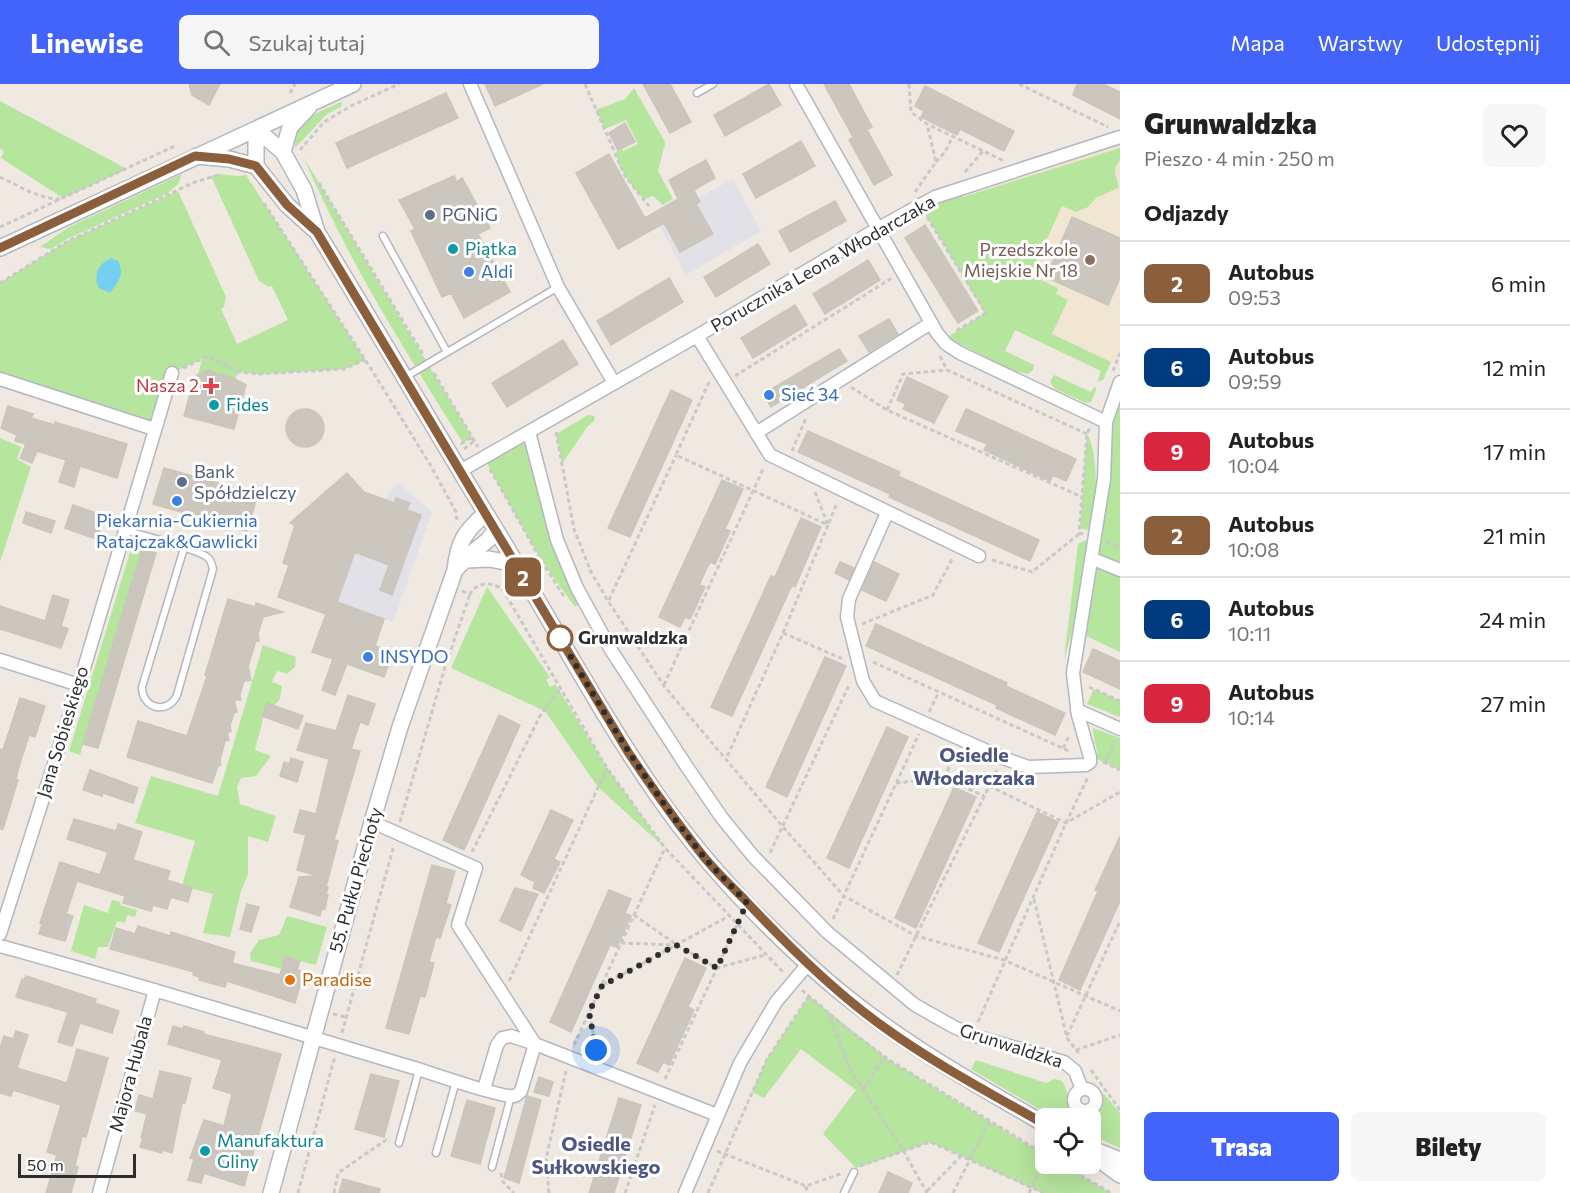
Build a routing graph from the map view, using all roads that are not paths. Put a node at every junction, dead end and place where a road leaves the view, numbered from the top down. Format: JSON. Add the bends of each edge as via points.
{"nodes":[{"id":1,"x":353,"y":84,"type":"edge"},
{"id":2,"x":470,"y":84,"type":"edge"},
{"id":3,"x":713,"y":84,"type":"edge"},
{"id":4,"x":796,"y":84,"type":"edge"},
{"id":5,"x":697,"y":93,"type":"dead end"},
{"id":6,"x":314,"y":102,"type":"junction"},
{"id":7,"x":256,"y":129,"type":"junction"},
{"id":8,"x":1120,"y":137,"type":"edge"},
{"id":9,"x":283,"y":152,"type":"junction"},
{"id":10,"x":195,"y":156,"type":"junction"},
{"id":11,"x":256,"y":166,"type":"junction"},
{"id":12,"x":877,"y":229,"type":"junction"},
{"id":13,"x":317,"y":232,"type":"junction"},
{"id":14,"x":383,"y":236,"type":"dead end"},
{"id":15,"x":0,"y":248,"type":"edge"},
{"id":16,"x":558,"y":287,"type":"junction"},
{"id":17,"x":931,"y":323,"type":"junction"},
{"id":18,"x":697,"y":336,"type":"junction"},
{"id":19,"x":447,"y":352,"type":"junction"},
{"id":20,"x":172,"y":373,"type":"road end"},
{"id":21,"x":405,"y":378,"type":"junction"},
{"id":22,"x":0,"y":379,"type":"edge"},
{"id":23,"x":614,"y":382,"type":"junction"},
{"id":24,"x":1120,"y":382,"type":"edge"},
{"id":25,"x":1106,"y":422,"type":"junction"},
{"id":26,"x":153,"y":429,"type":"junction"},
{"id":27,"x":530,"y":432,"type":"junction"},
{"id":28,"x":756,"y":433,"type":"junction"},
{"id":29,"x":460,"y":471,"type":"junction"},
{"id":30,"x":887,"y":513,"type":"junction"},
{"id":31,"x":485,"y":514,"type":"junction"},
{"id":32,"x":124,"y":530,"type":"junction"},
{"id":33,"x":496,"y":530,"type":"junction"},
{"id":34,"x":184,"y":548,"type":"junction"},
{"id":35,"x":979,"y":556,"type":"road end"},
{"id":36,"x":1092,"y":559,"type":"junction"},
{"id":37,"x":516,"y":564,"type":"junction"},
{"id":38,"x":461,"y":565,"type":"junction"},
{"id":39,"x":1120,"y":570,"type":"edge"},
{"id":40,"x":0,"y":660,"type":"edge"},
{"id":41,"x":79,"y":685,"type":"junction"},
{"id":42,"x":1077,"y":710,"type":"junction"},
{"id":43,"x":1118,"y":733,"type":"edge"},
{"id":44,"x":372,"y":822,"type":"junction"},
{"id":45,"x":0,"y":934,"type":"edge"},
{"id":46,"x":0,"y":946,"type":"edge"},
{"id":47,"x":808,"y":964,"type":"junction"},
{"id":48,"x":154,"y":990,"type":"junction"},
{"id":49,"x":312,"y":1036,"type":"junction"},
{"id":50,"x":534,"y":1044,"type":"junction"},
{"id":51,"x":419,"y":1070,"type":"junction"},
{"id":52,"x":456,"y":1080,"type":"junction"},
{"id":53,"x":484,"y":1089,"type":"junction"},
{"id":54,"x":1082,"y":1089,"type":"dead end"},
{"id":55,"x":511,"y":1096,"type":"junction"},
{"id":56,"x":717,"y":1115,"type":"junction"},
{"id":57,"x":1035,"y":1119,"type":"edge"},
{"id":58,"x":399,"y":1143,"type":"road end"},
{"id":59,"x":436,"y":1153,"type":"dead end"},
{"id":60,"x":1101,"y":1154,"type":"edge"},
{"id":61,"x":1101,"y":1159,"type":"edge"},
{"id":62,"x":1120,"y":1160,"type":"edge"},
{"id":63,"x":492,"y":1167,"type":"road end"},
{"id":64,"x":855,"y":1170,"type":"road end"},
{"id":65,"x":1120,"y":1175,"type":"edge"},
{"id":66,"x":99,"y":1193,"type":"edge"},
{"id":67,"x":271,"y":1193,"type":"edge"},
{"id":68,"x":685,"y":1193,"type":"edge"},
{"id":69,"x":844,"y":1193,"type":"edge"}],
"edges":[{"from":1,"to":6,"type":"street"},
{"from":2,"to":16,"type":"street"},
{"from":3,"to":5,"type":"lane"},
{"from":4,"to":12,"type":"street"},
{"from":6,"to":7,"type":"street"},
{"from":6,"to":9,"type":"street","via":[[290,127]]},
{"from":7,"to":9,"type":"street"},
{"from":7,"to":10,"type":"street"},
{"from":7,"to":11,"type":"street"},
{"from":8,"to":12,"type":"street","name":"Porucznika Leona Włodarczaka","via":[[935,197]]},
{"from":9,"to":13,"type":"street","via":[[304,189]]},
{"from":10,"to":11,"type":"street"},
{"from":10,"to":15,"type":"street"},
{"from":11,"to":13,"type":"street","via":[[287,205]]},
{"from":12,"to":17,"type":"street"},
{"from":12,"to":18,"type":"street","name":"Porucznika Leona Włodarczaka"},
{"from":13,"to":21,"type":"street"},
{"from":14,"to":19,"type":"lane"},
{"from":16,"to":19,"type":"lane"},
{"from":16,"to":23,"type":"street"},
{"from":17,"to":25,"type":"street","via":[[942,340],[960,354]]},
{"from":17,"to":28,"type":"street"},
{"from":18,"to":23,"type":"street","name":"Porucznika Leona Włodarczaka"},
{"from":18,"to":28,"type":"street","name":"Porucznika Leona Włodarczaka"},
{"from":19,"to":21,"type":"lane"},
{"from":20,"to":26,"type":"street","name":"Jana Sobieskiego"},
{"from":21,"to":29,"type":"street"},
{"from":22,"to":26,"type":"street"},
{"from":23,"to":27,"type":"street","name":"Porucznika Leona Włodarczaka"},
{"from":24,"to":25,"type":"street"},
{"from":25,"to":36,"type":"street","via":[[1104,479]]},
{"from":26,"to":32,"type":"street","name":"Jana Sobieskiego"},
{"from":27,"to":29,"type":"street","name":"Porucznika Leona Włodarczaka"},
{"from":27,"to":54,"type":"street","name":"Grunwaldzka","via":[[557,540],[588,609],[687,767],[762,867],[827,932],[915,1005],[972,1035],[1069,1065]]},
{"from":28,"to":30,"type":"street","name":"Porucznika Leona Włodarczaka","via":[[770,455]]},
{"from":29,"to":31,"type":"street"},
{"from":30,"to":35,"type":"street"},
{"from":30,"to":42,"type":"street","via":[[849,599],[847,618],[863,681],[874,701],[1028,767],[1086,765],[1093,757]]},
{"from":31,"to":33,"type":"street"},
{"from":31,"to":38,"type":"street","name":"55. Pułku Piechoty","via":[[466,532],[458,549]]},
{"from":32,"to":34,"type":"lane"},
{"from":32,"to":41,"type":"street","name":"Jana Sobieskiego"},
{"from":33,"to":37,"type":"street"},
{"from":33,"to":38,"type":"street","name":"55. Pułku Piechoty"},
{"from":34,"to":34,"type":"lane","via":[[209,558],[213,575],[177,695],[170,705],[159,708],[148,703],[142,687]]},
{"from":36,"to":39,"type":"street"},
{"from":36,"to":42,"type":"street","via":[[1074,680]]},
{"from":37,"to":38,"type":"street","via":[[489,559]]},
{"from":37,"to":47,"type":"street","via":[[656,794],[702,854]]},
{"from":38,"to":44,"type":"street","name":"55. Pułku Piechoty","via":[[400,727]]},
{"from":40,"to":41,"type":"street"},
{"from":41,"to":45,"type":"street","name":"Jana Sobieskiego"},
{"from":42,"to":43,"type":"street"},
{"from":44,"to":49,"type":"street","name":"55. Pułku Piechoty"},
{"from":44,"to":50,"type":"street","via":[[476,868],[458,925]]},
{"from":46,"to":48,"type":"street"},
{"from":47,"to":56,"type":"street","via":[[758,1030]]},
{"from":47,"to":57,"type":"street","via":[[881,1025]]},
{"from":48,"to":49,"type":"street"},
{"from":48,"to":66,"type":"street","name":"Majora Hubala"},
{"from":49,"to":51,"type":"street"},
{"from":49,"to":67,"type":"street","name":"55. Pułku Piechoty"},
{"from":50,"to":53,"type":"street","via":[[511,1036],[502,1038]]},
{"from":50,"to":55,"type":"street","via":[[521,1091]]},
{"from":50,"to":56,"type":"street"},
{"from":51,"to":52,"type":"street"},
{"from":51,"to":58,"type":"lane"},
{"from":52,"to":53,"type":"street"},
{"from":52,"to":59,"type":"lane"},
{"from":53,"to":55,"type":"street"},
{"from":55,"to":63,"type":"lane"},
{"from":56,"to":68,"type":"street"},
{"from":60,"to":62,"type":"street"},
{"from":61,"to":65,"type":"street"},
{"from":64,"to":69,"type":"lane"}]}
